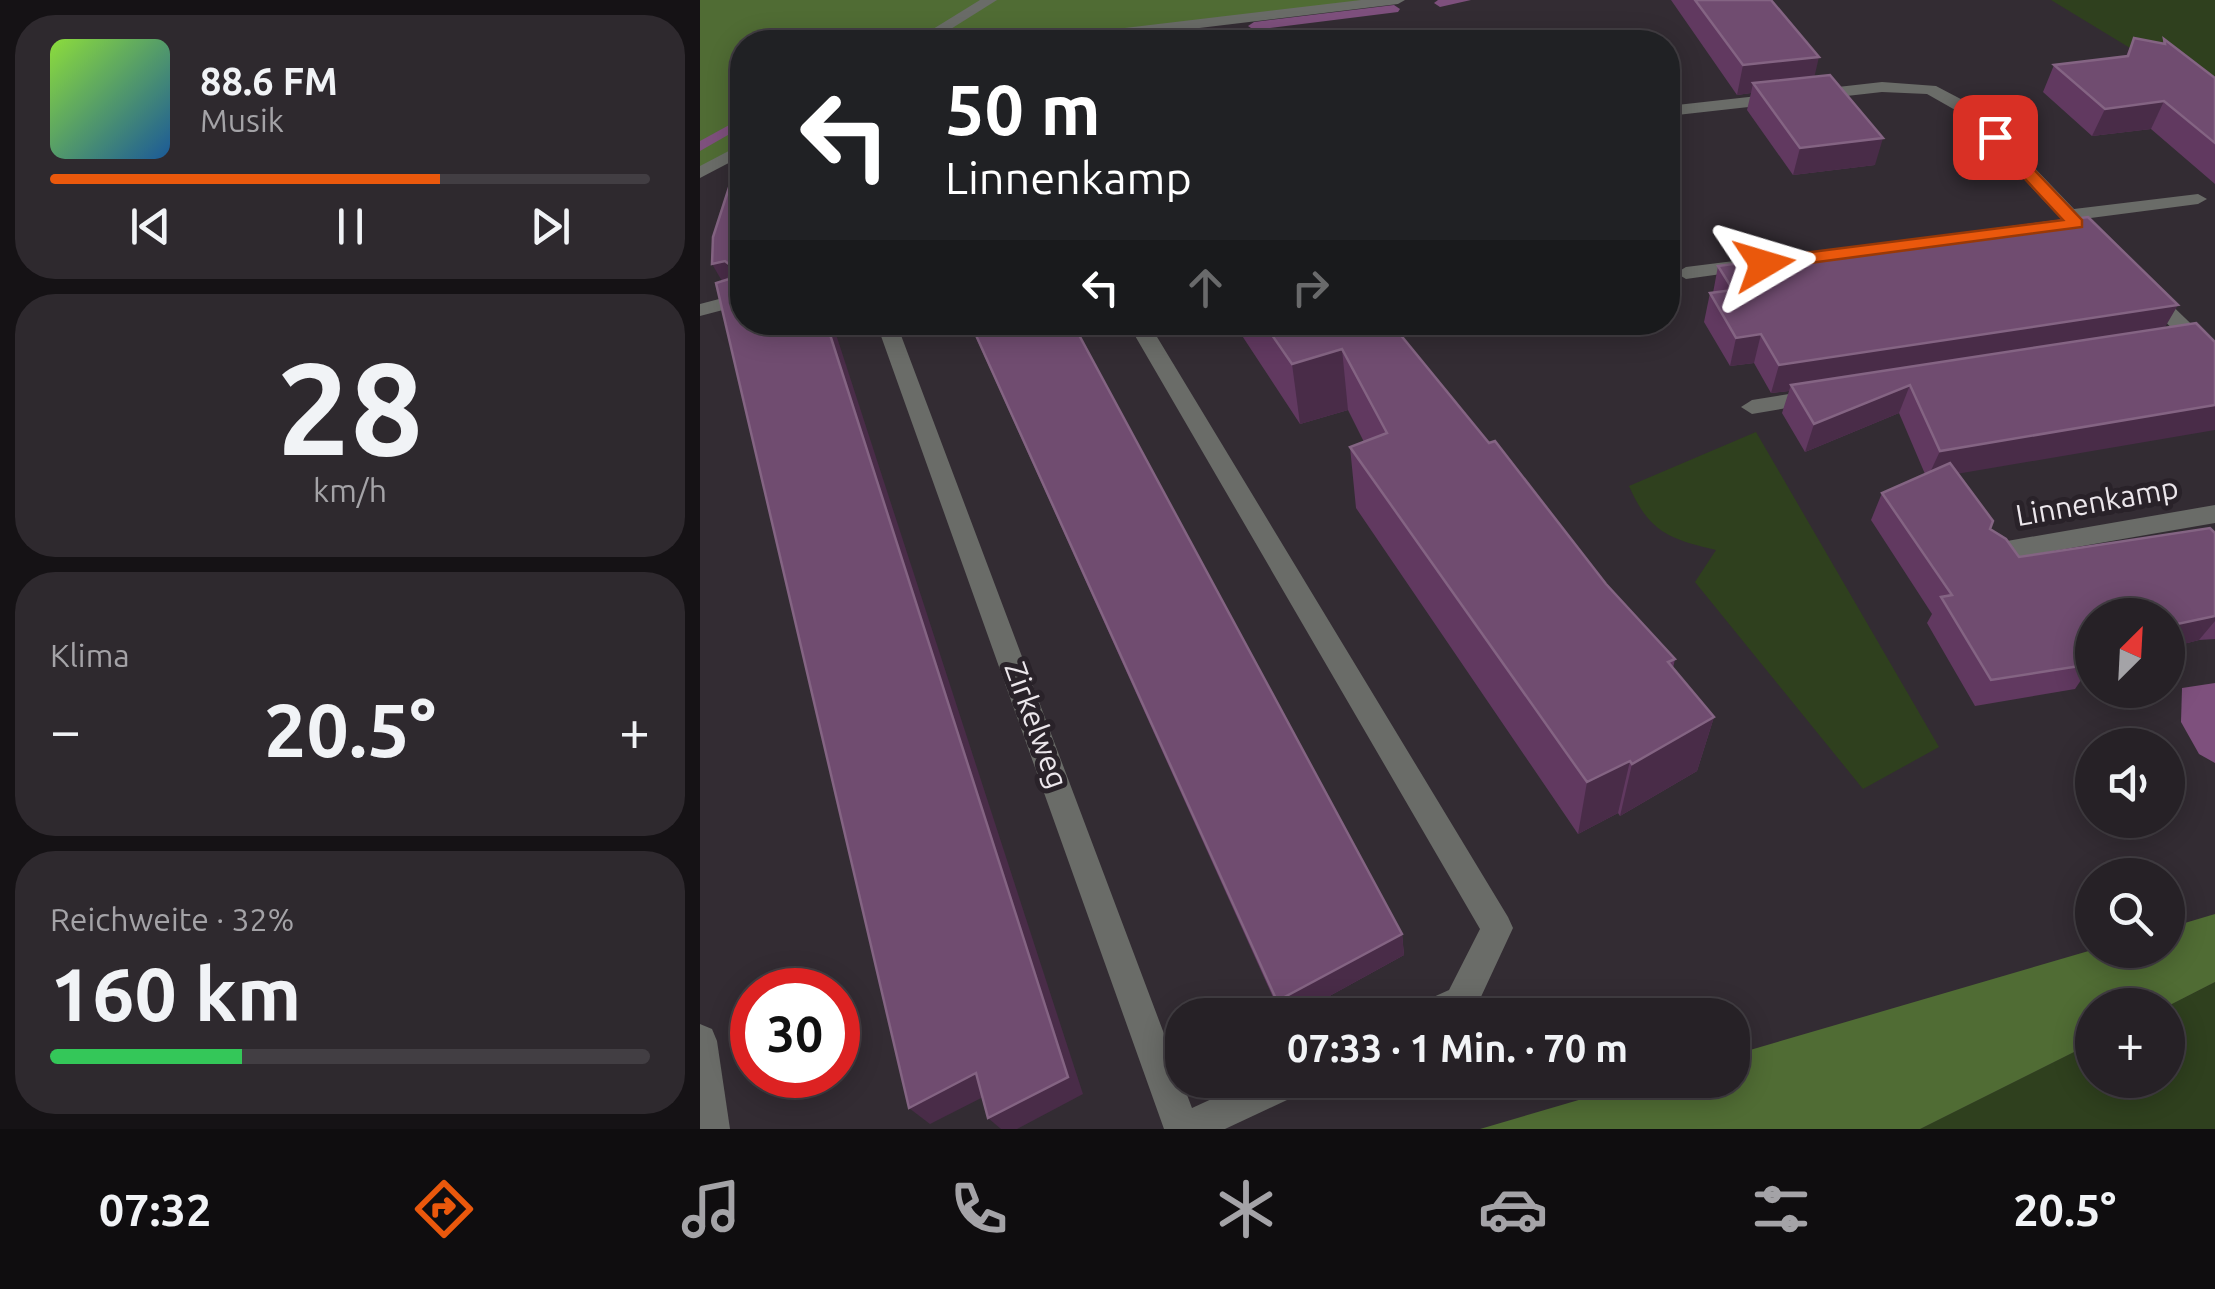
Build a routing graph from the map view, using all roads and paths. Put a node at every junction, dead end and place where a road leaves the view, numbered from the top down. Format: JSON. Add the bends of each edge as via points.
{"nodes":[{"id":1,"x":990,"y":0,"type":"edge"},
{"id":2,"x":1398,"y":0,"type":"edge"},
{"id":3,"x":940,"y":30,"type":"edge"},
{"id":4,"x":1148,"y":30,"type":"edge"},
{"id":5,"x":1680,"y":110,"type":"edge"},
{"id":6,"x":730,"y":155,"type":"edge"},
{"id":7,"x":700,"y":173,"type":"edge"},
{"id":8,"x":2198,"y":199,"type":"dead end"},
{"id":9,"x":2067,"y":222,"type":"junction"},
{"id":10,"x":2102,"y":249,"type":"edge"},
{"id":11,"x":1764,"y":264,"type":"edge"},
{"id":12,"x":1686,"y":273,"type":"dead end"},
{"id":13,"x":2128,"y":275,"type":"edge"},
{"id":14,"x":730,"y":302,"type":"edge"},
{"id":15,"x":700,"y":310,"type":"edge"},
{"id":16,"x":891,"y":335,"type":"edge"},
{"id":17,"x":1145,"y":335,"type":"edge"},
{"id":18,"x":2195,"y":338,"type":"edge"},
{"id":19,"x":2215,"y":359,"type":"edge"},
{"id":20,"x":1848,"y":392,"type":"edge"},
{"id":21,"x":1752,"y":407,"type":"dead end"},
{"id":22,"x":2215,"y":514,"type":"edge"},
{"id":23,"x":1990,"y":553,"type":"edge"},
{"id":24,"x":1463,"y":998,"type":"edge"},
{"id":25,"x":700,"y":1040,"type":"edge"},
{"id":26,"x":1252,"y":1098,"type":"edge"},
{"id":27,"x":712,"y":1129,"type":"edge"},
{"id":28,"x":1184,"y":1129,"type":"edge"}],
"edges":[{"from":1,"to":3,"type":"street"},
{"from":2,"to":4,"type":"street"},
{"from":5,"to":9,"type":"street","via":[[1882,87],[1930,89],[1970,111]]},
{"from":6,"to":7,"type":"street"},
{"from":8,"to":9,"type":"street"},
{"from":9,"to":10,"type":"street"},
{"from":11,"to":12,"type":"street"},
{"from":13,"to":18,"type":"street"},
{"from":14,"to":15,"type":"street"},
{"from":16,"to":28,"type":"street","name":"Zirkelweg"},
{"from":17,"to":24,"type":"street","via":[[1497,928]]},
{"from":18,"to":19,"type":"street"},
{"from":20,"to":21,"type":"street"},
{"from":22,"to":23,"type":"street","name":"Linnenkamp"},
{"from":25,"to":27,"type":"street"},
{"from":26,"to":28,"type":"street","name":"Zirkelweg"}]}
